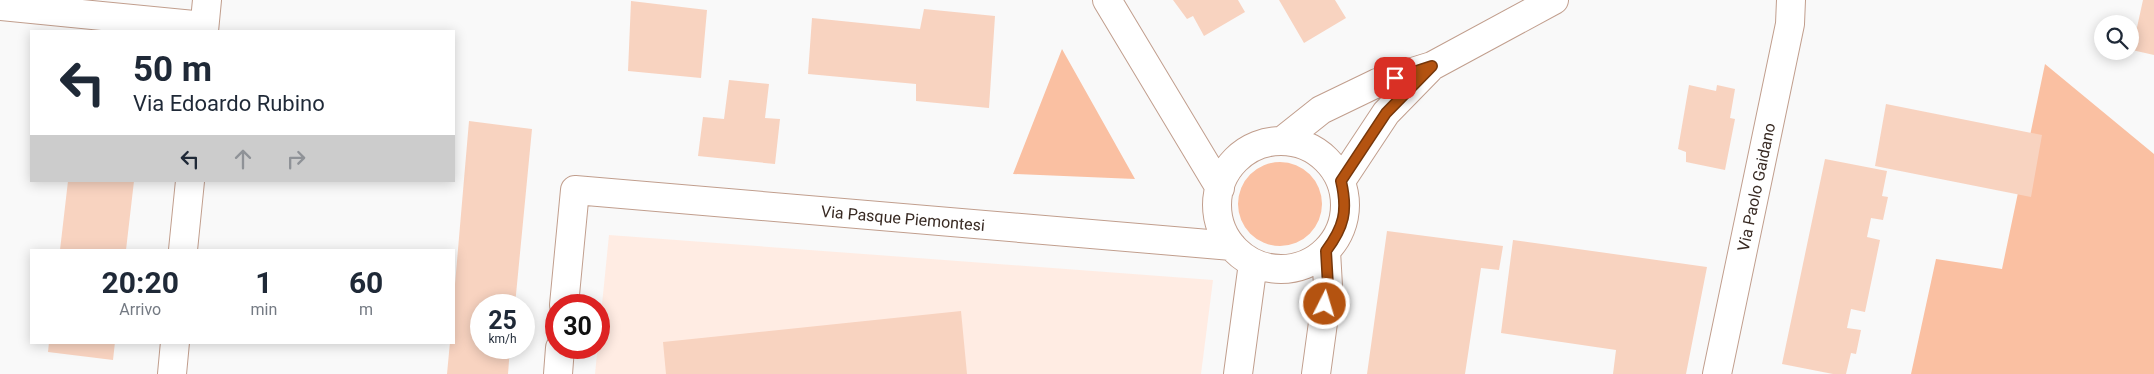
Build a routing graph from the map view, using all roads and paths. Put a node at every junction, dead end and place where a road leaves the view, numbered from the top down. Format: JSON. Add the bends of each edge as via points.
{"nodes":[{"id":1,"x":1106,"y":0,"type":"edge"},
{"id":2,"x":1554,"y":0,"type":"edge"},
{"id":3,"x":1791,"y":0,"type":"edge"},
{"id":4,"x":0,"y":6,"type":"edge"},
{"id":5,"x":205,"y":19,"type":"edge"},
{"id":6,"x":1432,"y":66,"type":"junction"},
{"id":7,"x":1282,"y":141,"type":"junction"},
{"id":8,"x":1341,"y":181,"type":"junction"},
{"id":9,"x":190,"y":182,"type":"edge"},
{"id":10,"x":1220,"y":188,"type":"junction"},
{"id":11,"x":1232,"y":246,"type":"junction"},
{"id":12,"x":183,"y":249,"type":"edge"},
{"id":13,"x":1326,"y":251,"type":"junction"},
{"id":14,"x":1253,"y":263,"type":"junction"},
{"id":15,"x":565,"y":294,"type":"edge"},
{"id":16,"x":175,"y":344,"type":"edge"},
{"id":17,"x":559,"y":359,"type":"edge"},
{"id":18,"x":172,"y":374,"type":"edge"},
{"id":19,"x":558,"y":374,"type":"edge"},
{"id":20,"x":1238,"y":374,"type":"edge"},
{"id":21,"x":1316,"y":374,"type":"edge"},
{"id":22,"x":1717,"y":374,"type":"edge"}],
"edges":[{"from":1,"to":10,"type":"street"},
{"from":2,"to":6,"type":"street"},
{"from":3,"to":22,"type":"street","name":"Via Paolo Gaidano","via":[[1790,24]]},
{"from":4,"to":5,"type":"street"},
{"from":6,"to":7,"type":"street","via":[[1377,83],[1321,110]]},
{"from":6,"to":8,"type":"street","via":[[1386,113]]},
{"from":7,"to":8,"type":"street","via":[[1301,144],[1318,152],[1332,165]]},
{"from":7,"to":10,"type":"street","via":[[1262,144],[1243,154],[1229,169]]},
{"from":8,"to":13,"type":"street","via":[[1344,218]]},
{"from":9,"to":12,"type":"street"},
{"from":10,"to":11,"type":"street","via":[[1217,208],[1221,228]]},
{"from":11,"to":14,"type":"street"},
{"from":11,"to":15,"type":"street","name":"Via Pasque Piemontesi","via":[[575,190]]},
{"from":13,"to":14,"type":"street","via":[[1310,262],[1291,268],[1271,268]]},
{"from":13,"to":21,"type":"street","via":[[1328,286]]},
{"from":14,"to":20,"type":"street"},
{"from":16,"to":18,"type":"street"},
{"from":17,"to":19,"type":"street"}]}
